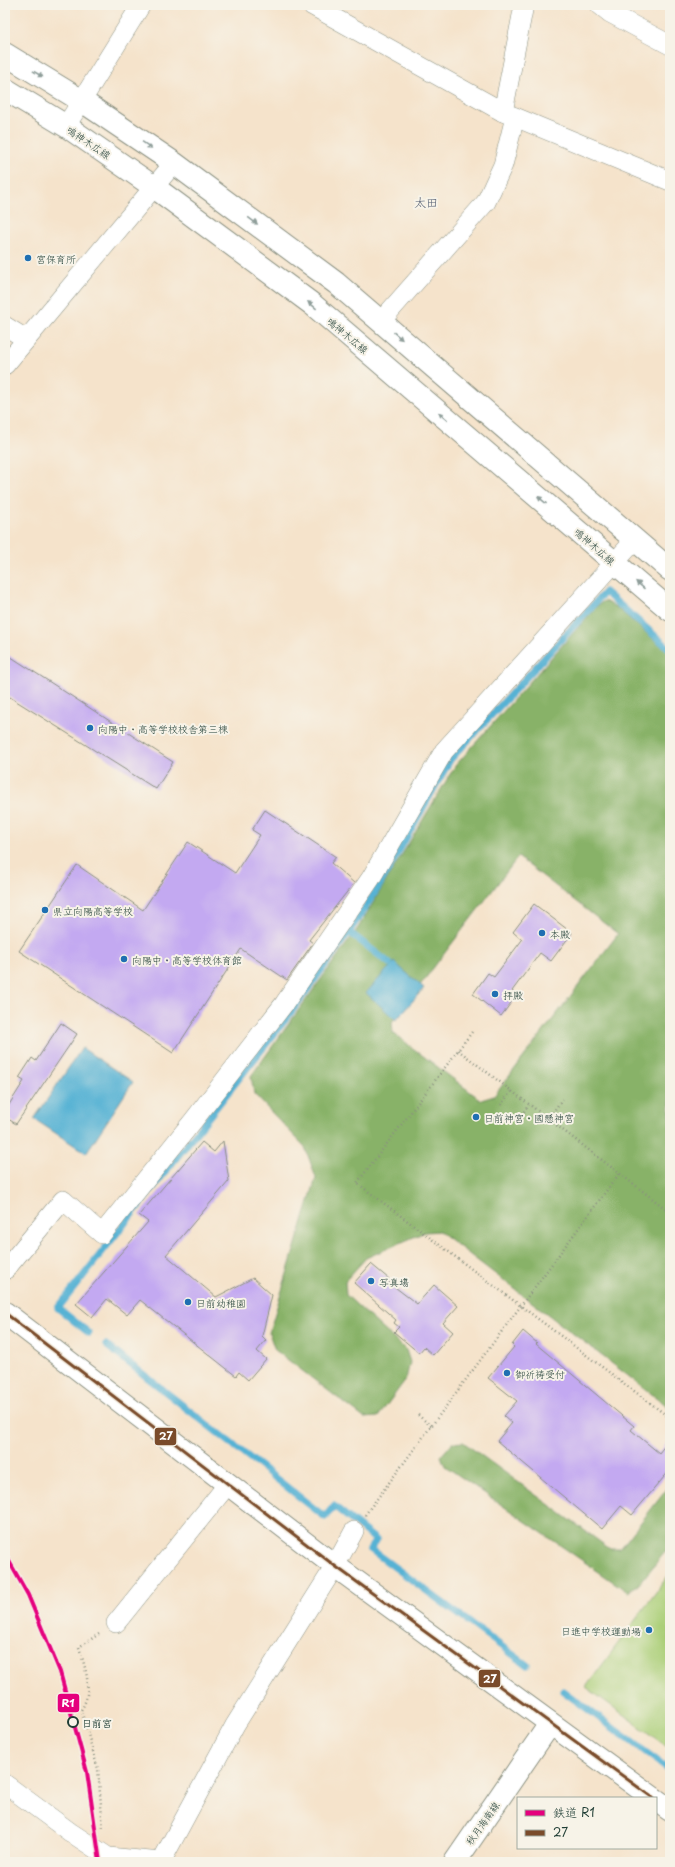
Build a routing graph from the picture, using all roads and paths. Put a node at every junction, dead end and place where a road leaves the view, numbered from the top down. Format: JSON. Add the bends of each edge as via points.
{"nodes":[{"id":1,"x":141,"y":5,"type":"edge"},
{"id":2,"x":310,"y":5,"type":"edge"},
{"id":3,"x":524,"y":5,"type":"edge"},
{"id":4,"x":609,"y":8,"type":"edge"},
{"id":5,"x":670,"y":45,"type":"edge"},
{"id":6,"x":5,"y":54,"type":"edge"},
{"id":7,"x":5,"y":89,"type":"edge"},
{"id":8,"x":82,"y":101,"type":"junction"},
{"id":9,"x":509,"y":114,"type":"junction"},
{"id":10,"x":66,"y":126,"type":"junction"},
{"id":11,"x":174,"y":163,"type":"junction"},
{"id":12,"x":670,"y":180,"type":"edge"},
{"id":13,"x":154,"y":187,"type":"junction"},
{"id":14,"x":381,"y":321,"type":"junction"},
{"id":15,"x":5,"y":326,"type":"edge"},
{"id":16,"x":26,"y":339,"type":"junction"},
{"id":17,"x":5,"y":365,"type":"edge"},
{"id":18,"x":635,"y":540,"type":"junction"},
{"id":19,"x":615,"y":563,"type":"junction"},
{"id":20,"x":670,"y":570,"type":"edge"},
{"id":21,"x":670,"y":610,"type":"edge"},
{"id":22,"x":472,"y":1032,"type":"dead end"},
{"id":23,"x":458,"y":1050,"type":"junction"},
{"id":24,"x":511,"y":1091,"type":"junction"},
{"id":25,"x":564,"y":1098,"type":"dead end"},
{"id":26,"x":501,"y":1105,"type":"dead end"},
{"id":27,"x":529,"y":1105,"type":"junction"},
{"id":28,"x":519,"y":1118,"type":"dead end"},
{"id":29,"x":548,"y":1119,"type":"junction"},
{"id":30,"x":619,"y":1174,"type":"junction"},
{"id":31,"x":670,"y":1212,"type":"edge"},
{"id":32,"x":5,"y":1270,"type":"edge"},
{"id":33,"x":521,"y":1306,"type":"junction"},
{"id":34,"x":5,"y":1313,"type":"edge"},
{"id":35,"x":418,"y":1415,"type":"dead end"},
{"id":36,"x":670,"y":1418,"type":"edge"},
{"id":37,"x":431,"y":1426,"type":"junction"},
{"id":38,"x":228,"y":1484,"type":"junction"},
{"id":39,"x":358,"y":1525,"type":"joint"},
{"id":40,"x":335,"y":1566,"type":"junction"},
{"id":41,"x":116,"y":1623,"type":"joint"},
{"id":42,"x":550,"y":1724,"type":"junction"},
{"id":43,"x":5,"y":1784,"type":"edge"},
{"id":44,"x":653,"y":1797,"type":"edge"},
{"id":45,"x":657,"y":1801,"type":"edge"},
{"id":46,"x":670,"y":1810,"type":"edge"},
{"id":47,"x":106,"y":1856,"type":"junction"},
{"id":48,"x":161,"y":1862,"type":"edge"},
{"id":49,"x":455,"y":1862,"type":"edge"}],
"edges":[{"from":1,"to":8,"type":"street"},
{"from":2,"to":9,"type":"street"},
{"from":3,"to":9,"type":"street"},
{"from":4,"to":5,"type":"street"},
{"from":6,"to":8,"type":"main road","one_way":true},
{"from":7,"to":10,"type":"main road","name":"鳴神木広線"},
{"from":8,"to":10,"type":"street"},
{"from":8,"to":11,"type":"main road","one_way":true},
{"from":9,"to":12,"type":"street"},
{"from":9,"to":14,"type":"street","via":[[503,165],[486,202]]},
{"from":10,"to":13,"type":"main road","name":"鳴神木広線"},
{"from":11,"to":13,"type":"street"},
{"from":11,"to":14,"type":"main road","one_way":true,"via":[[336,283]]},
{"from":13,"to":16,"type":"street"},
{"from":19,"to":13,"type":"main road","name":"鳴神木広線","one_way":true,"via":[[312,304]]},
{"from":14,"to":18,"type":"main road","one_way":true},
{"from":15,"to":16,"type":"street"},
{"from":16,"to":17,"type":"street"},
{"from":18,"to":19,"type":"street"},
{"from":18,"to":20,"type":"main road"},
{"from":21,"to":19,"type":"main road","name":"鳴神木広線","one_way":true},
{"from":19,"to":32,"type":"street","via":[[444,751],[371,878],[284,1004],[102,1234],[63,1200]]},
{"from":22,"to":23,"type":"path"},
{"from":23,"to":24,"type":"path"},
{"from":23,"to":33,"type":"path","via":[[357,1183]]},
{"from":24,"to":26,"type":"path"},
{"from":24,"to":27,"type":"path"},
{"from":25,"to":29,"type":"path"},
{"from":27,"to":28,"type":"path"},
{"from":27,"to":29,"type":"path"},
{"from":29,"to":30,"type":"path"},
{"from":30,"to":31,"type":"path"},
{"from":30,"to":33,"type":"path"},
{"from":33,"to":36,"type":"path"},
{"from":33,"to":37,"type":"path"},
{"from":34,"to":38,"type":"main road"},
{"from":35,"to":37,"type":"path"},
{"from":37,"to":39,"type":"path"},
{"from":38,"to":40,"type":"main road"},
{"from":38,"to":41,"type":"street"},
{"from":39,"to":40,"type":"street"},
{"from":40,"to":42,"type":"main road"},
{"from":40,"to":48,"type":"street","via":[[236,1725]]},
{"from":41,"to":47,"type":"path","via":[[79,1647],[88,1682],[87,1700],[81,1710],[98,1769]]},
{"from":42,"to":44,"type":"main road"},
{"from":42,"to":49,"type":"main road","name":"秋月海南線"},
{"from":43,"to":47,"type":"street"},
{"from":45,"to":46,"type":"main road"},
{"from":47,"to":48,"type":"street"}]}
